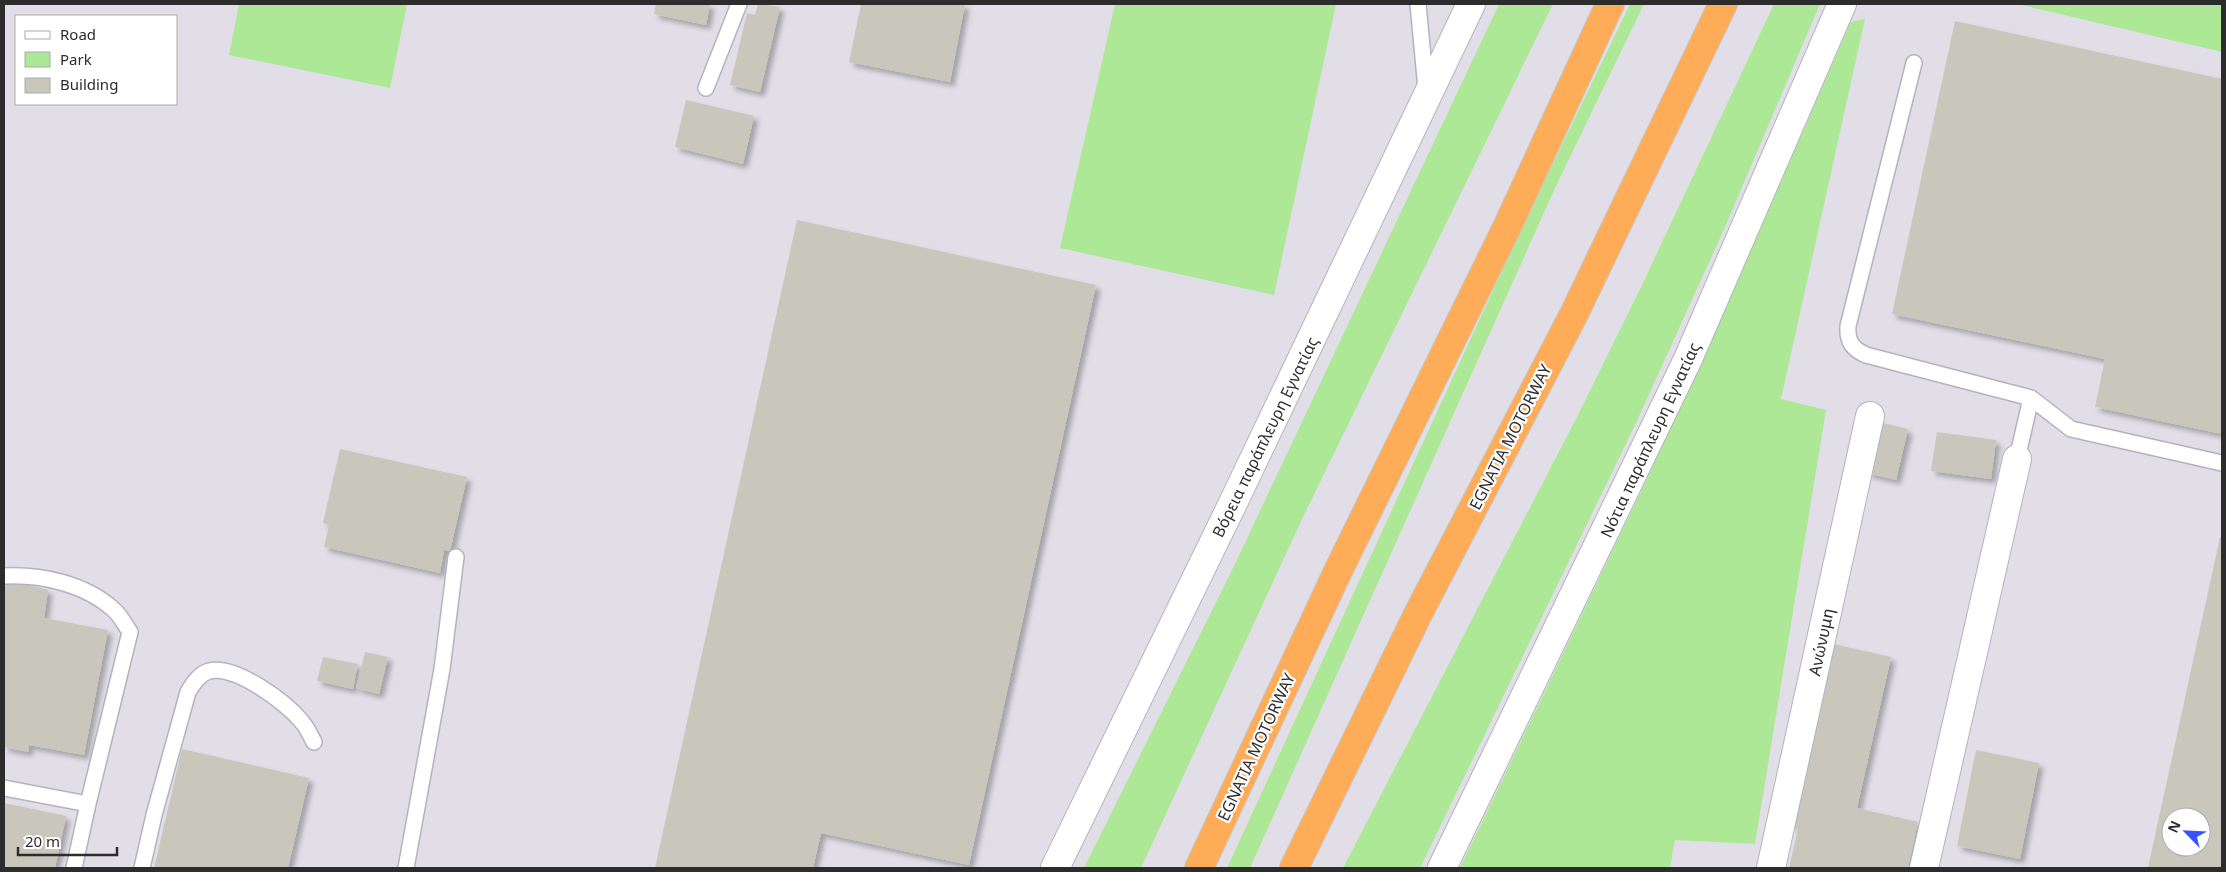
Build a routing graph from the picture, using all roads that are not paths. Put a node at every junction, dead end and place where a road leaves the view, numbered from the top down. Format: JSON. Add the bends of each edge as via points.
{"nodes":[{"id":1,"x":739,"y":4,"type":"edge"},
{"id":2,"x":1418,"y":4,"type":"edge"},
{"id":3,"x":1471,"y":4,"type":"edge"},
{"id":4,"x":1610,"y":4,"type":"edge"},
{"id":5,"x":1723,"y":4,"type":"edge"},
{"id":6,"x":1842,"y":4,"type":"edge"},
{"id":7,"x":1914,"y":64,"type":"dead end"},
{"id":8,"x":706,"y":88,"type":"dead end"},
{"id":9,"x":1427,"y":96,"type":"junction"},
{"id":10,"x":2031,"y":398,"type":"junction"},
{"id":11,"x":1870,"y":416,"type":"dead end"},
{"id":12,"x":2017,"y":459,"type":"joint"},
{"id":13,"x":2222,"y":463,"type":"edge"},
{"id":14,"x":456,"y":557,"type":"dead end"},
{"id":15,"x":4,"y":576,"type":"edge"},
{"id":16,"x":314,"y":742,"type":"dead end"},
{"id":17,"x":4,"y":788,"type":"edge"},
{"id":18,"x":88,"y":804,"type":"junction"},
{"id":19,"x":74,"y":868,"type":"edge"},
{"id":20,"x":142,"y":868,"type":"edge"},
{"id":21,"x":406,"y":868,"type":"edge"},
{"id":22,"x":1055,"y":868,"type":"edge"},
{"id":23,"x":1199,"y":868,"type":"edge"},
{"id":24,"x":1294,"y":868,"type":"edge"},
{"id":25,"x":1442,"y":868,"type":"edge"},
{"id":26,"x":1771,"y":868,"type":"edge"},
{"id":27,"x":1924,"y":868,"type":"edge"}],
"edges":[{"from":1,"to":8,"type":"lane"},
{"from":2,"to":9,"type":"lane"},
{"from":3,"to":9,"type":"street","name":"Βόρεια παράπλευρη Εγνατίας"},
{"from":4,"to":23,"type":"highway","name":"EGNATIA MOTORWAY","via":[[1508,226],[1344,560]]},
{"from":5,"to":24,"type":"highway","name":"EGNATIA MOTORWAY","via":[[1574,314],[1418,614]]},
{"from":6,"to":25,"type":"street","name":"Νότια παράπλευρη Εγνατίας","via":[[1688,359]]},
{"from":7,"to":10,"type":"lane","via":[[1848,326],[1851,344],[1866,355]]},
{"from":9,"to":22,"type":"street","name":"Βόρεια παράπλευρη Εγνατίας"},
{"from":10,"to":12,"type":"lane"},
{"from":10,"to":13,"type":"lane","via":[[2071,429]]},
{"from":11,"to":26,"type":"street","name":"Ανώνυμη"},
{"from":12,"to":27,"type":"street"},
{"from":14,"to":21,"type":"lane","via":[[442,669]]},
{"from":15,"to":18,"type":"lane","via":[[60,582],[90,594],[114,610],[130,632]]},
{"from":16,"to":20,"type":"lane","via":[[303,722],[269,692],[232,673],[209,671],[200,676],[188,692]]},
{"from":17,"to":18,"type":"lane"},
{"from":18,"to":19,"type":"lane"}]}
